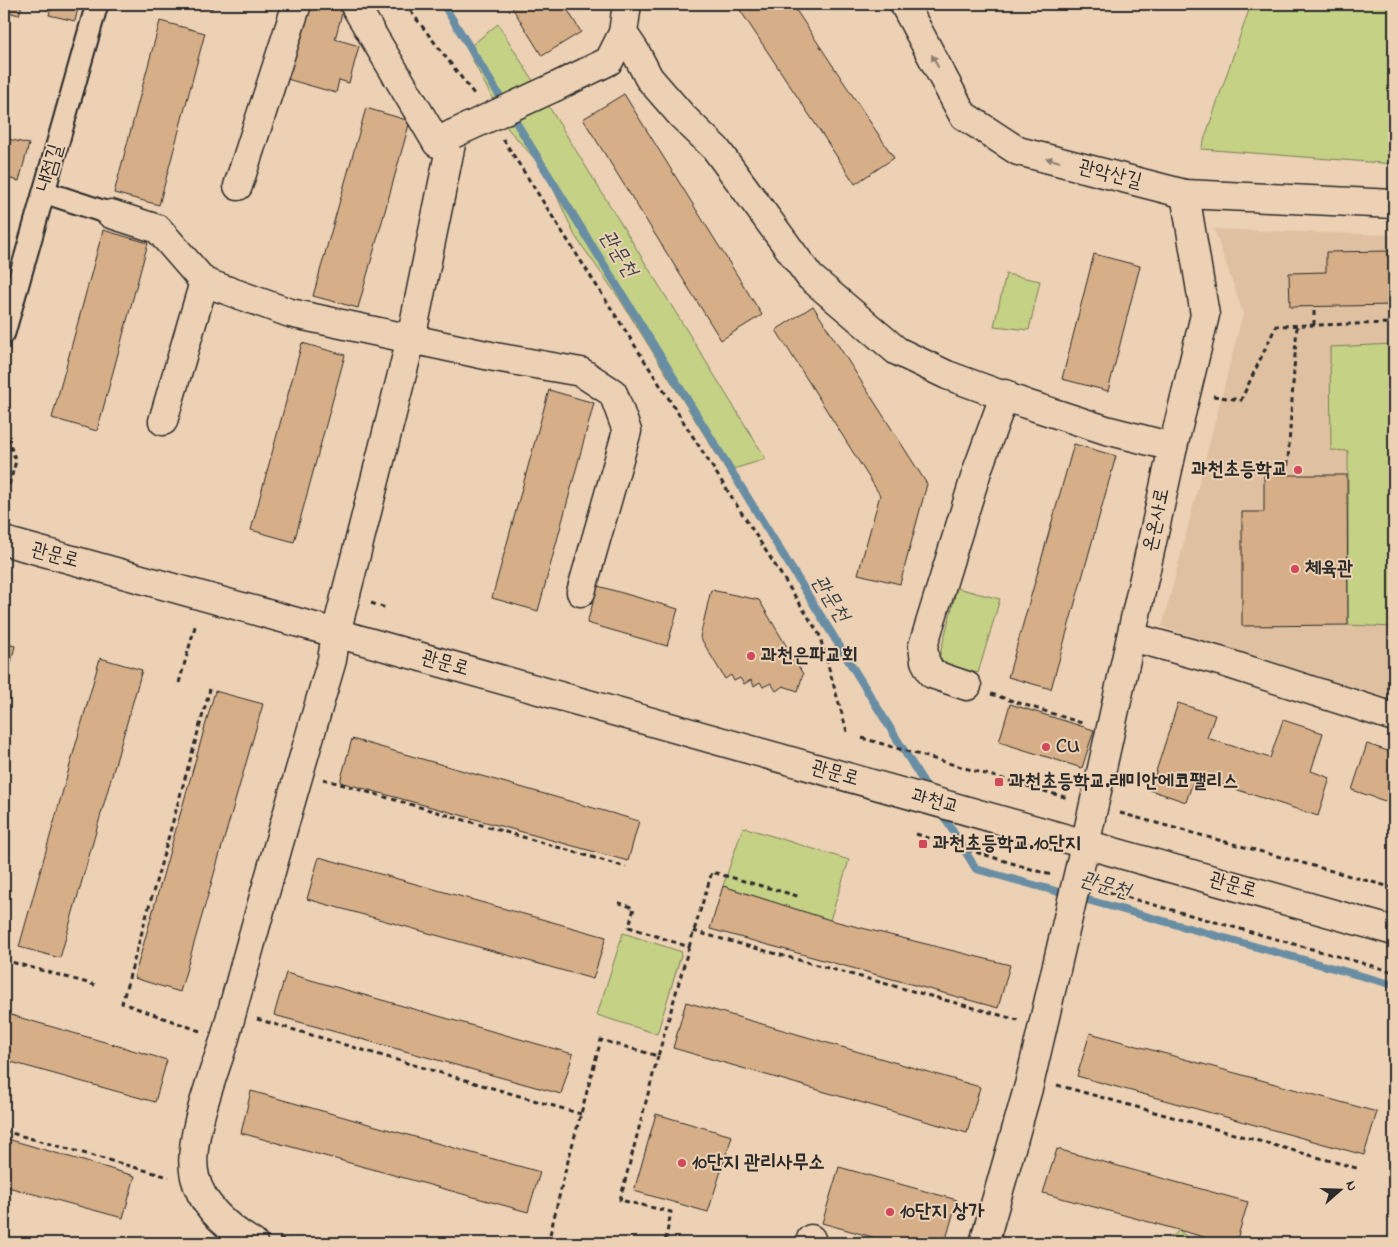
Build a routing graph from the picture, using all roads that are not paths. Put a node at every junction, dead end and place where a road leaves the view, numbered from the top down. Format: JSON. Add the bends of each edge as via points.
{"nodes":[{"id":1,"x":97,"y":4,"type":"edge"},
{"id":2,"x":297,"y":4,"type":"edge"},
{"id":3,"x":354,"y":4,"type":"edge"},
{"id":4,"x":627,"y":4,"type":"edge"},
{"id":5,"x":904,"y":4,"type":"edge"},
{"id":6,"x":623,"y":33,"type":"junction"},
{"id":7,"x":453,"y":134,"type":"junction"},
{"id":8,"x":238,"y":186,"type":"dead end"},
{"id":9,"x":44,"y":192,"type":"junction"},
{"id":10,"x":1185,"y":194,"type":"junction"},
{"id":11,"x":1394,"y":204,"type":"edge"},
{"id":12,"x":111,"y":214,"type":"joint"},
{"id":13,"x":204,"y":282,"type":"junction"},
{"id":14,"x":4,"y":333,"type":"edge"},
{"id":15,"x":411,"y":339,"type":"junction"},
{"id":16,"x":1004,"y":394,"type":"junction"},
{"id":17,"x":163,"y":421,"type":"dead end"},
{"id":18,"x":1173,"y":447,"type":"junction"},
{"id":19,"x":4,"y":542,"type":"edge"},
{"id":20,"x":581,"y":592,"type":"dead end"},
{"id":21,"x":336,"y":633,"type":"junction"},
{"id":22,"x":1132,"y":637,"type":"junction"},
{"id":23,"x":967,"y":686,"type":"road end"},
{"id":24,"x":1394,"y":717,"type":"edge"},
{"id":25,"x":886,"y":789,"type":"joint"},
{"id":26,"x":985,"y":816,"type":"joint"},
{"id":27,"x":1085,"y":845,"type":"junction"},
{"id":28,"x":1394,"y":931,"type":"edge"},
{"id":29,"x":252,"y":1243,"type":"edge"},
{"id":30,"x":984,"y":1243,"type":"edge"}],
"edges":[{"from":1,"to":9,"type":"street","name":"내점길"},
{"from":2,"to":8,"type":"street"},
{"from":3,"to":7,"type":"street","via":[[437,143]]},
{"from":4,"to":6,"type":"street"},
{"from":10,"to":5,"type":"street","name":"관악산길","one_way":true,"via":[[1018,151],[963,115]]},
{"from":6,"to":7,"type":"street","bridge":true,"via":[[609,61]]},
{"from":6,"to":16,"type":"street","via":[[649,78],[716,149],[810,277],[897,351],[947,375]]},
{"from":7,"to":15,"type":"street"},
{"from":9,"to":12,"type":"street"},
{"from":9,"to":14,"type":"street","name":"내점길"},
{"from":10,"to":11,"type":"street","name":"관악산길"},
{"from":10,"to":18,"type":"street","name":"온온사로","via":[[1205,315]]},
{"from":12,"to":13,"type":"street","via":[[158,229]]},
{"from":13,"to":15,"type":"street","via":[[290,313]]},
{"from":13,"to":17,"type":"street"},
{"from":15,"to":20,"type":"street","via":[[581,372],[613,393],[627,431]]},
{"from":15,"to":21,"type":"street"},
{"from":16,"to":18,"type":"street","via":[[1106,430]]},
{"from":16,"to":23,"type":"street","via":[[923,646],[925,661],[932,674]]},
{"from":18,"to":22,"type":"street","name":"온온사로"},
{"from":19,"to":21,"type":"street","name":"관문로"},
{"from":21,"to":25,"type":"street","name":"관문로"},
{"from":21,"to":29,"type":"street","via":[[332,660],[195,1135],[195,1177],[202,1194],[222,1222]]},
{"from":22,"to":24,"type":"street","via":[[1223,662]]},
{"from":22,"to":27,"type":"street","name":"온온사로"},
{"from":25,"to":26,"type":"street","name":"과천교"},
{"from":26,"to":27,"type":"street","name":"관문로"},
{"from":27,"to":28,"type":"street","name":"관문로"},
{"from":27,"to":30,"type":"street","name":"온온사로","via":[[1086,892],[1055,971],[1020,1118]]}]}
